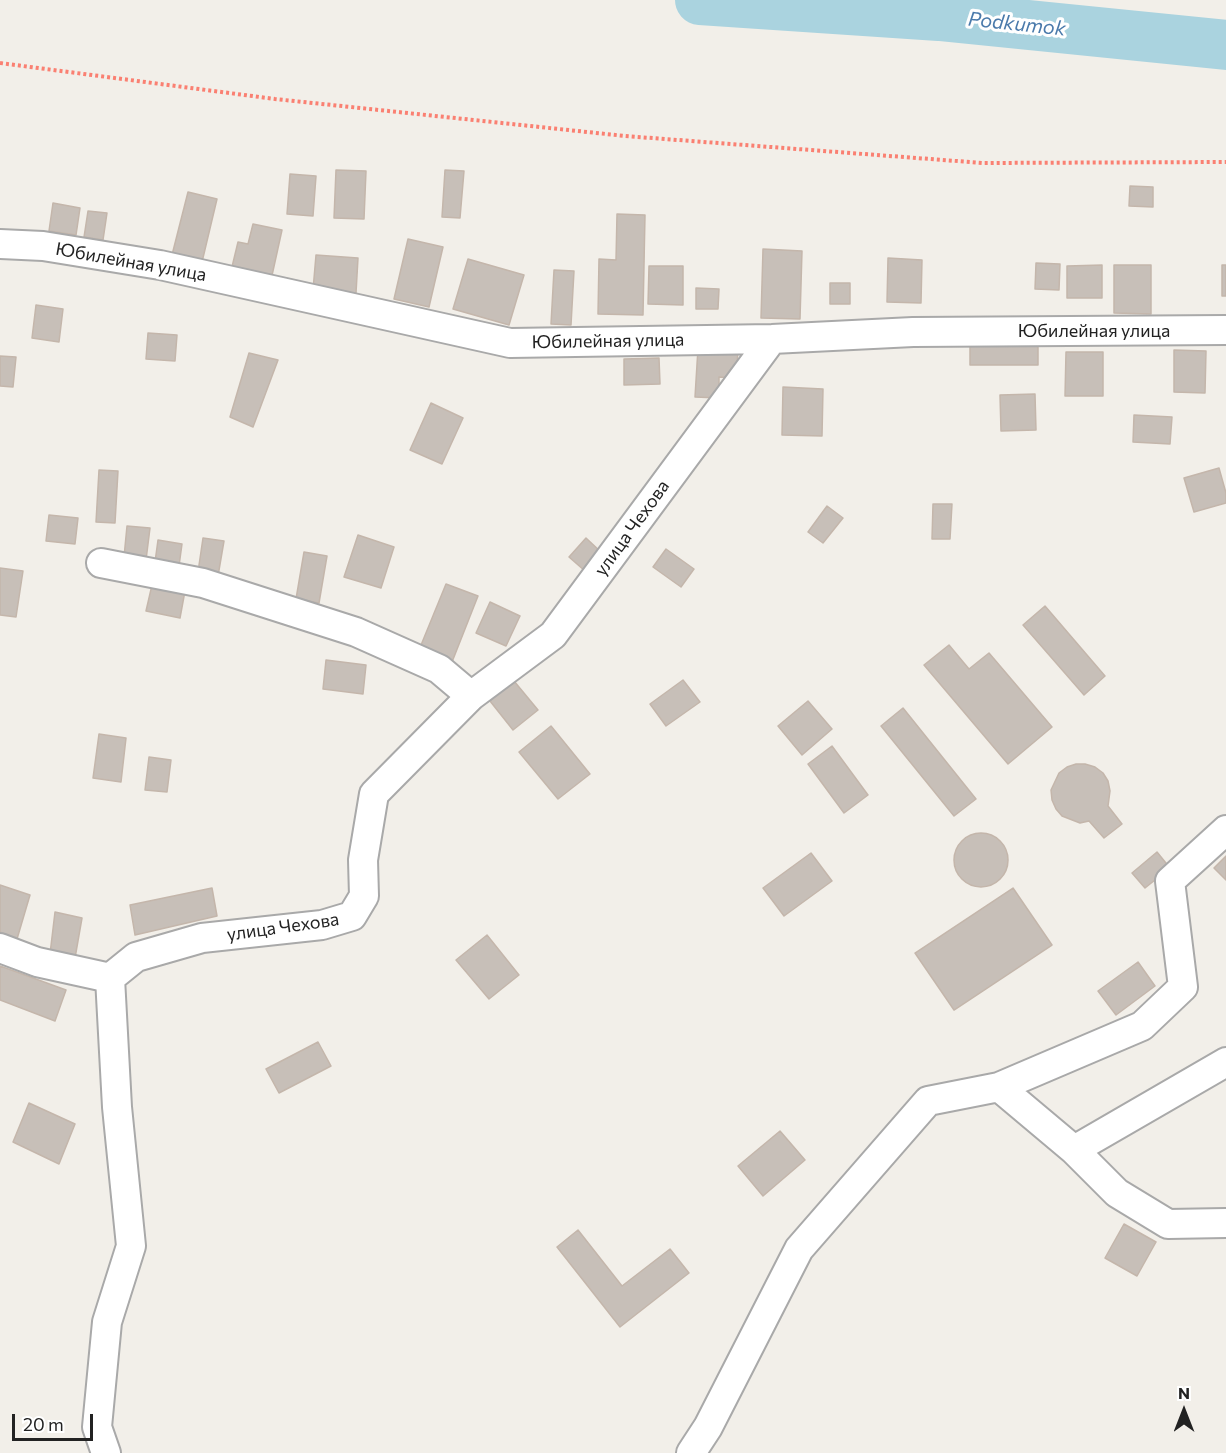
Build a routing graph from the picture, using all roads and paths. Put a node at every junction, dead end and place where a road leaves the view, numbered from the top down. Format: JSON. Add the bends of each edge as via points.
{"nodes":[{"id":1,"x":0,"y":63,"type":"edge"},
{"id":2,"x":1226,"y":162,"type":"edge"},
{"id":3,"x":0,"y":244,"type":"edge"},
{"id":4,"x":1226,"y":330,"type":"edge"},
{"id":5,"x":772,"y":339,"type":"junction"},
{"id":6,"x":101,"y":563,"type":"dead end"},
{"id":7,"x":471,"y":696,"type":"junction"},
{"id":8,"x":1226,"y":830,"type":"edge"},
{"id":9,"x":0,"y":948,"type":"edge"},
{"id":10,"x":110,"y":978,"type":"junction"},
{"id":11,"x":1226,"y":1062,"type":"edge"},
{"id":12,"x":999,"y":1087,"type":"junction"},
{"id":13,"x":1074,"y":1150,"type":"junction"},
{"id":14,"x":1226,"y":1223,"type":"edge"},
{"id":15,"x":106,"y":1453,"type":"edge"},
{"id":16,"x":692,"y":1453,"type":"edge"}],
"edges":[{"from":1,"to":2,"type":"path","via":[[286,100],[649,138],[983,164]]},
{"from":3,"to":5,"type":"street","name":"Юбилейная улица","via":[[43,246],[160,266],[510,343]]},
{"from":4,"to":5,"type":"street","name":"Юбилейная улица","via":[[913,332]]},
{"from":5,"to":7,"type":"street","name":"улица Чехова","via":[[553,636]]},
{"from":6,"to":7,"type":"street","via":[[203,583],[356,632],[439,669]]},
{"from":7,"to":10,"type":"street","name":"улица Чехова","via":[[374,794],[363,860],[364,896],[352,916],[322,925],[202,938],[136,957]]},
{"from":8,"to":12,"type":"street","via":[[1170,881],[1184,987],[1143,1026]]},
{"from":9,"to":10,"type":"street","via":[[37,962]]},
{"from":10,"to":15,"type":"street","via":[[117,1107],[131,1246],[108,1322],[97,1427]]},
{"from":11,"to":13,"type":"street"},
{"from":12,"to":13,"type":"street"},
{"from":12,"to":16,"type":"street","via":[[928,1101],[799,1248]]},
{"from":13,"to":14,"type":"street","via":[[1117,1193],[1168,1224]]}]}
